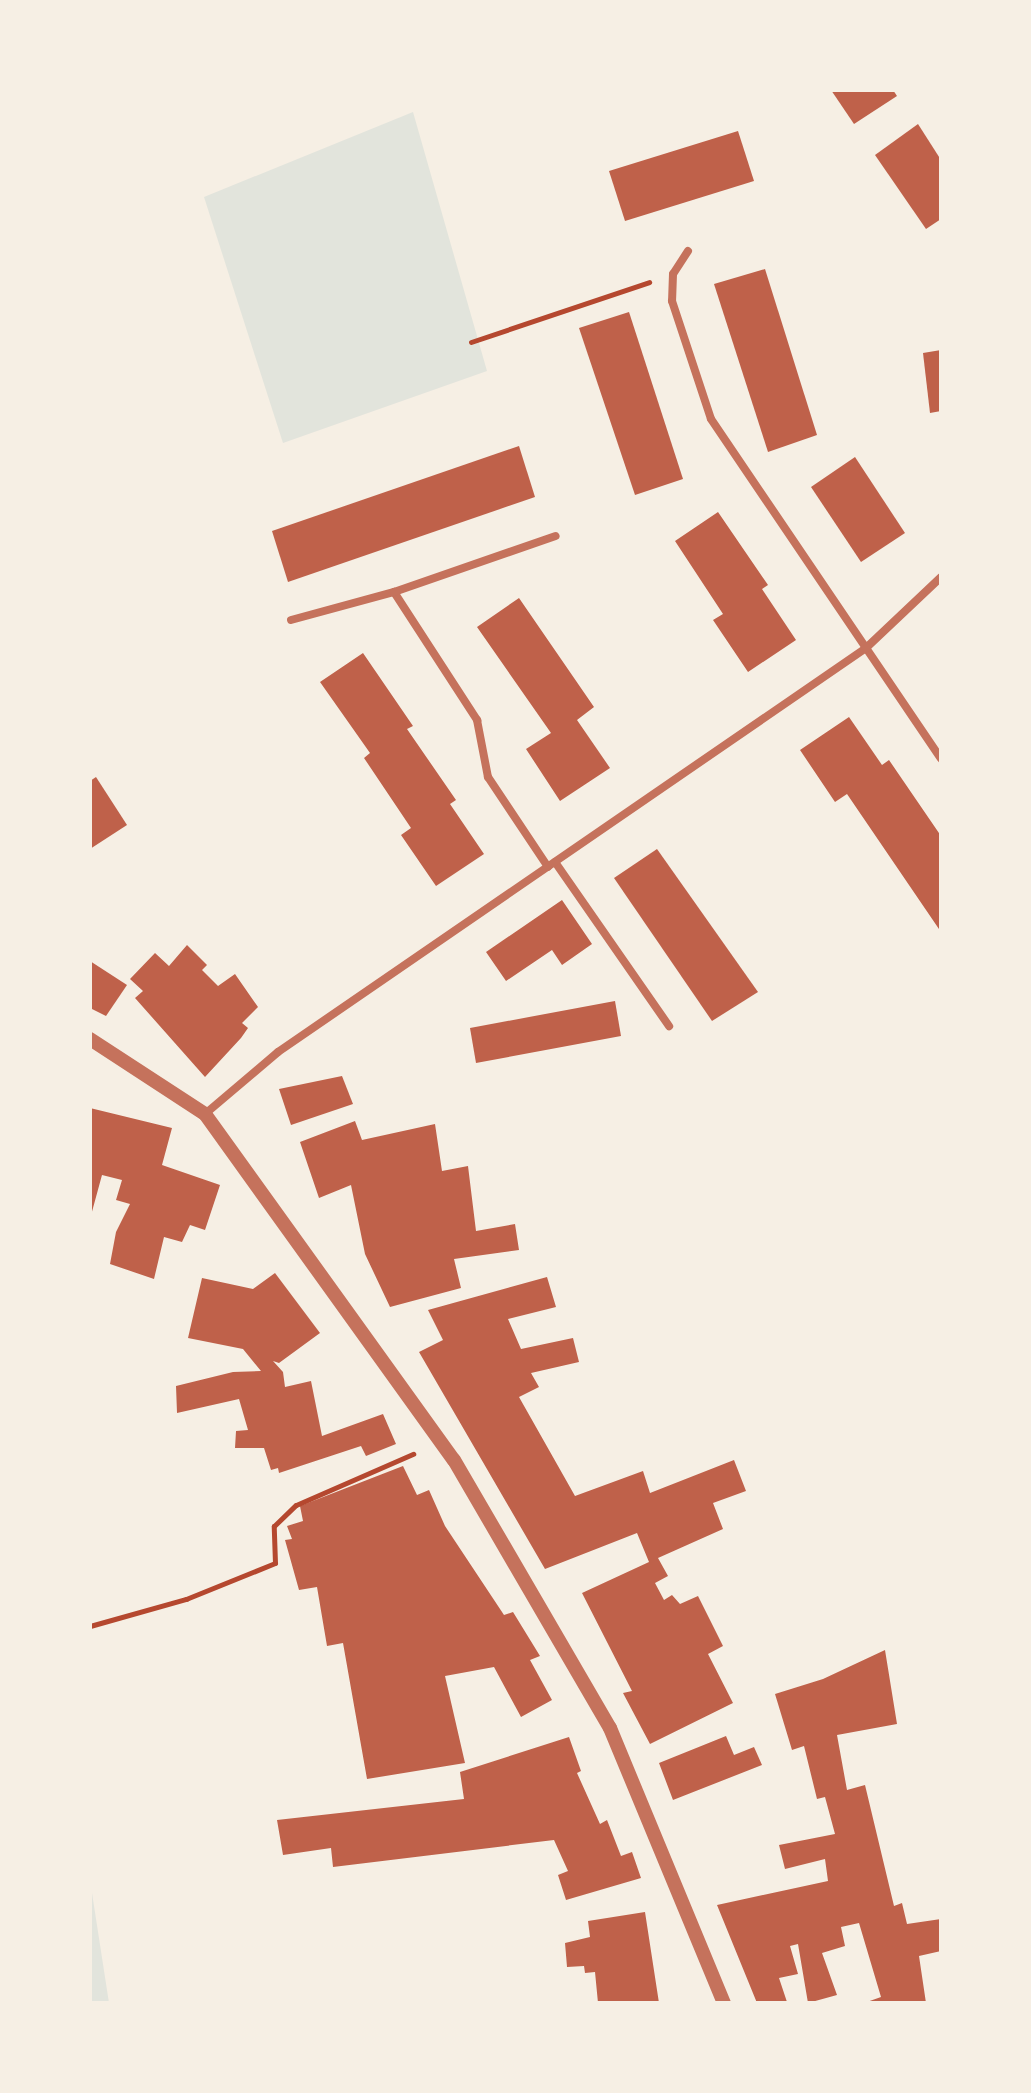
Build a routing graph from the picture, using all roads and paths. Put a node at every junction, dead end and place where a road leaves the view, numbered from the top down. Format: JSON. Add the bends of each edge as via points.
{"nodes":[{"id":1,"x":688,"y":251,"type":"dead end"},
{"id":2,"x":673,"y":274,"type":"junction"},
{"id":3,"x":471,"y":342,"type":"dead end"},
{"id":4,"x":556,"y":536,"type":"dead end"},
{"id":5,"x":941,"y":577,"type":"edge"},
{"id":6,"x":394,"y":592,"type":"junction"},
{"id":7,"x":291,"y":620,"type":"dead end"},
{"id":8,"x":866,"y":648,"type":"junction"},
{"id":9,"x":941,"y":759,"type":"edge"},
{"id":10,"x":552,"y":864,"type":"junction"},
{"id":11,"x":669,"y":1026,"type":"dead end"},
{"id":12,"x":90,"y":1039,"type":"edge"},
{"id":13,"x":205,"y":1114,"type":"junction"},
{"id":14,"x":441,"y":1442,"type":"junction"},
{"id":15,"x":90,"y":1626,"type":"edge"},
{"id":16,"x":724,"y":2003,"type":"edge"}],
"edges":[{"from":1,"to":2,"type":"street"},
{"from":2,"to":3,"type":"path"},
{"from":2,"to":8,"type":"street","via":[[672,301],[711,419]]},
{"from":4,"to":6,"type":"street"},
{"from":5,"to":8,"type":"street"},
{"from":6,"to":7,"type":"street"},
{"from":6,"to":10,"type":"street","via":[[477,720],[488,777]]},
{"from":8,"to":9,"type":"street"},
{"from":8,"to":10,"type":"street"},
{"from":10,"to":11,"type":"street"},
{"from":10,"to":13,"type":"street","via":[[278,1052]]},
{"from":12,"to":13,"type":"street"},
{"from":13,"to":14,"type":"street"},
{"from":14,"to":15,"type":"path","via":[[296,1505],[274,1526],[275,1563],[186,1599]]},
{"from":14,"to":16,"type":"street","via":[[610,1728]]}]}
